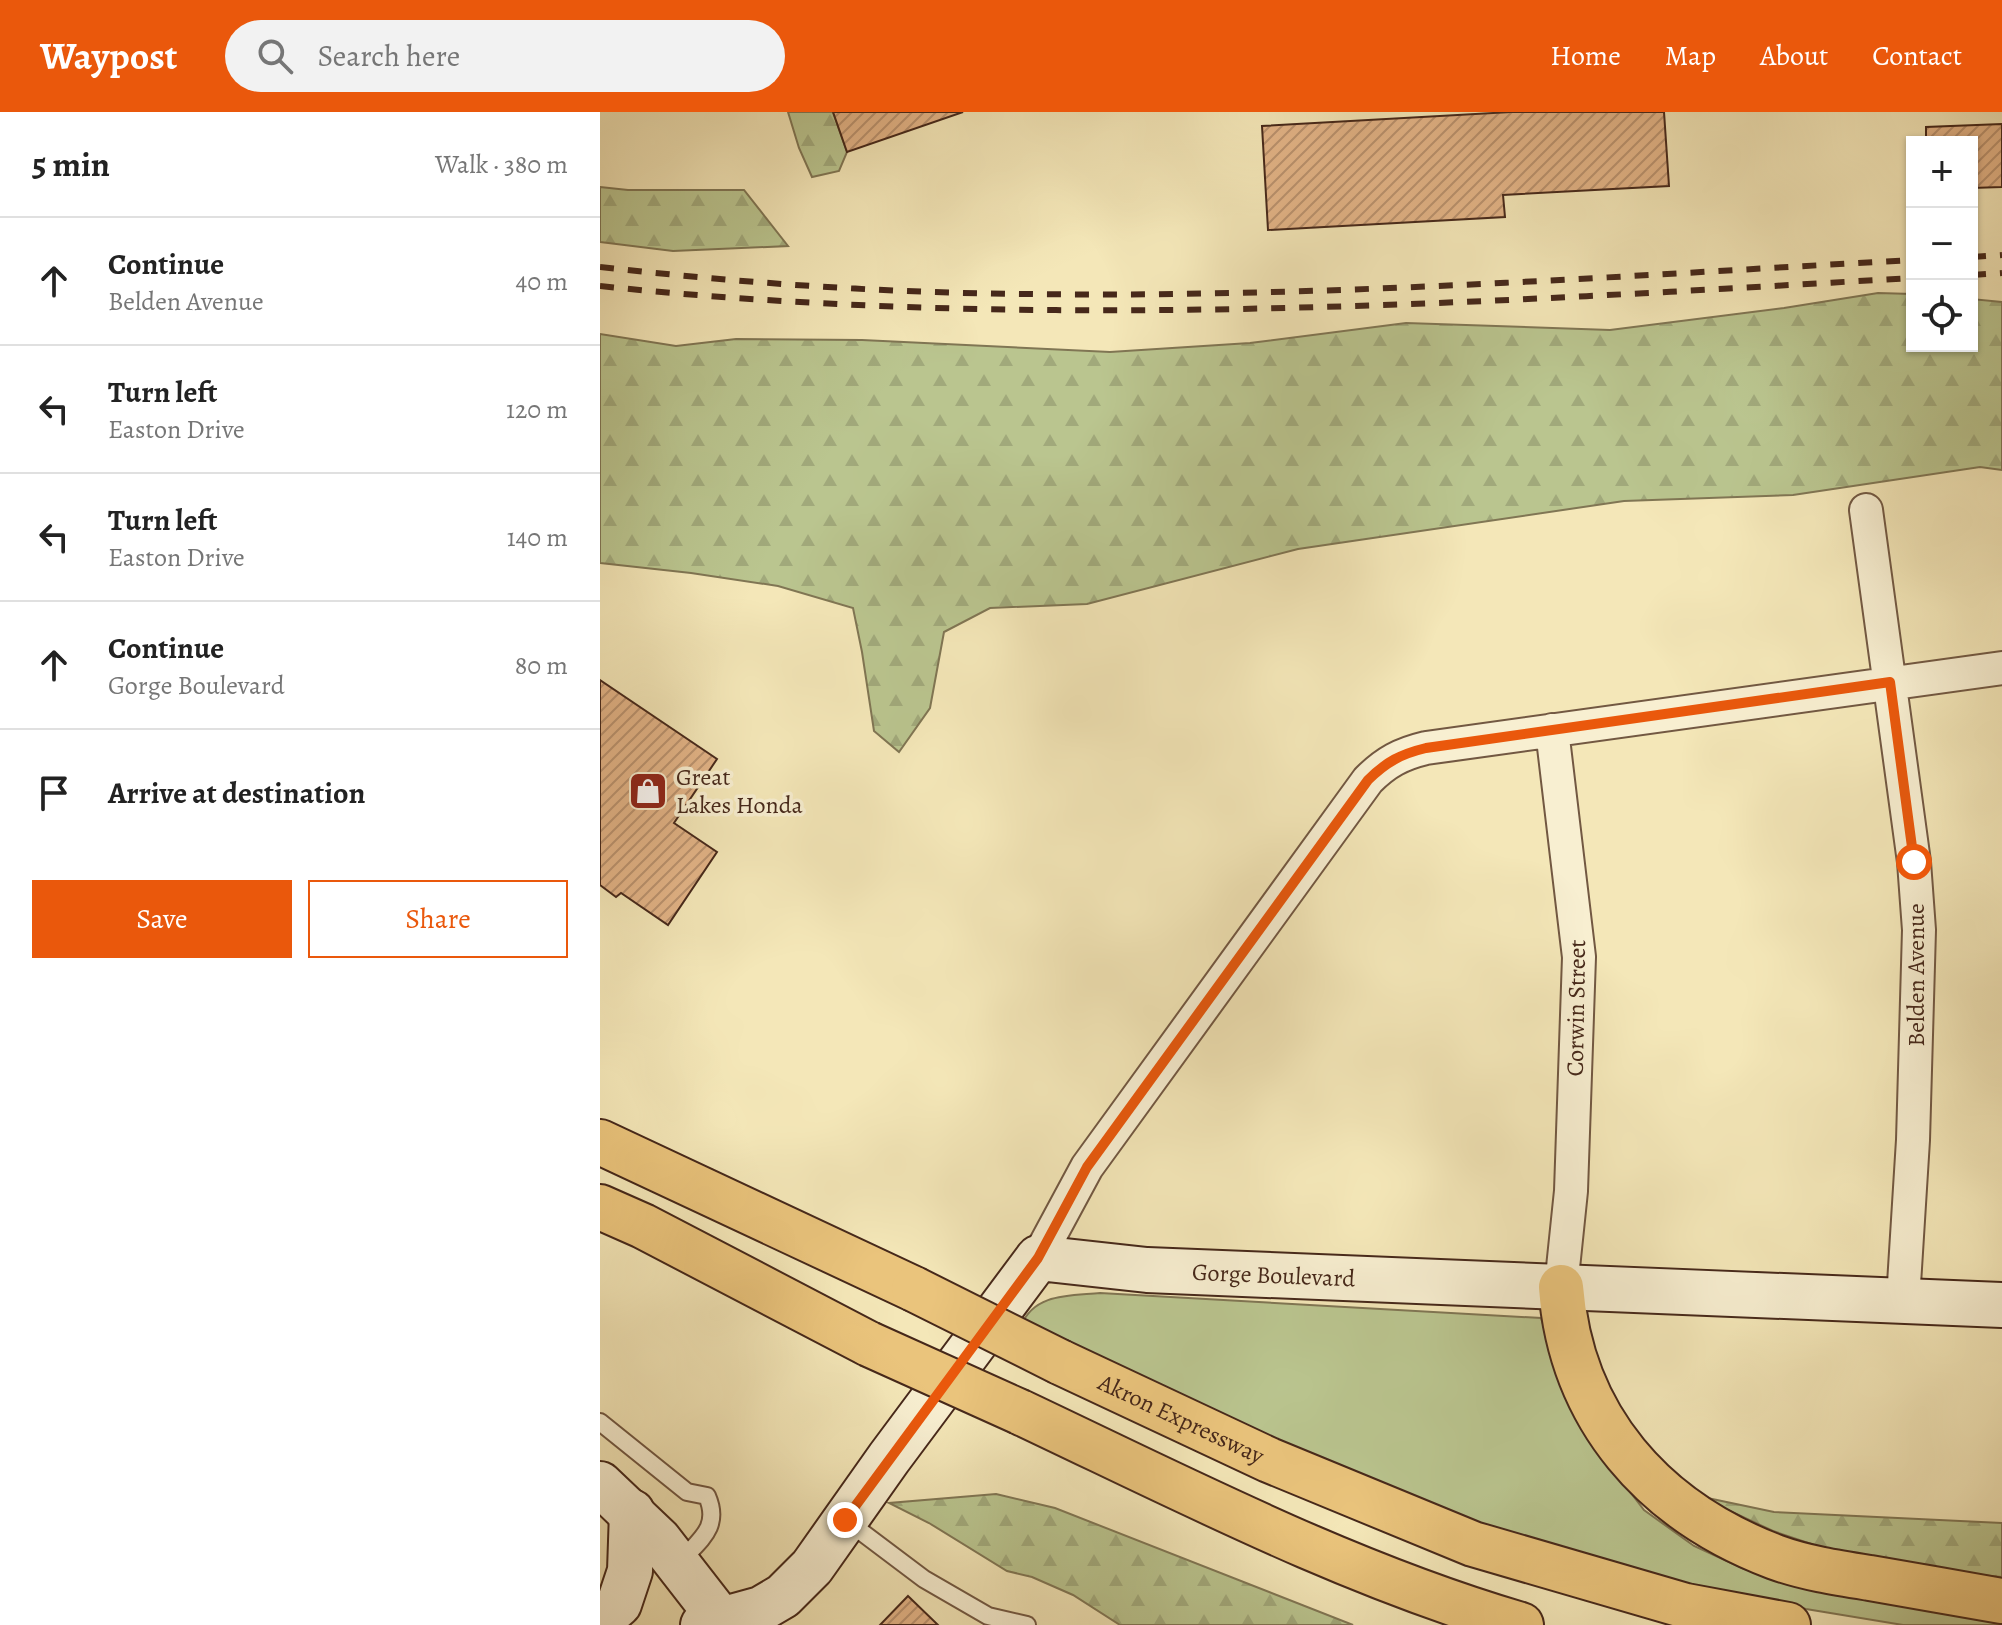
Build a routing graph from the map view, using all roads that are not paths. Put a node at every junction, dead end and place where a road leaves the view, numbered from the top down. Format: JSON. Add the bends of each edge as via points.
{"nodes":[{"id":1,"x":1866,"y":510,"type":"dead end"},
{"id":2,"x":2002,"y":668,"type":"edge"},
{"id":3,"x":1890,"y":682,"type":"junction"},
{"id":4,"x":1552,"y":730,"type":"junction"},
{"id":5,"x":600,"y":1142,"type":"edge"},
{"id":6,"x":600,"y":1207,"type":"edge"},
{"id":7,"x":1038,"y":1258,"type":"junction"},
{"id":8,"x":1561,"y":1287,"type":"junction"},
{"id":9,"x":1903,"y":1300,"type":"junction"},
{"id":10,"x":2002,"y":1305,"type":"edge"},
{"id":11,"x":600,"y":1422,"type":"edge"},
{"id":12,"x":616,"y":1498,"type":"edge"},
{"id":13,"x":845,"y":1520,"type":"junction"},
{"id":14,"x":678,"y":1564,"type":"junction"},
{"id":15,"x":2002,"y":1601,"type":"edge"},
{"id":16,"x":600,"y":1620,"type":"edge"},
{"id":17,"x":983,"y":1620,"type":"edge"},
{"id":18,"x":716,"y":1624,"type":"edge"},
{"id":19,"x":1027,"y":1625,"type":"edge"},
{"id":20,"x":1521,"y":1625,"type":"edge"},
{"id":21,"x":1788,"y":1625,"type":"edge"}],
"edges":[{"from":1,"to":3,"type":"street","name":"Belden Avenue"},
{"from":2,"to":3,"type":"street"},
{"from":3,"to":4,"type":"street"},
{"from":3,"to":9,"type":"street","name":"Belden Avenue","via":[[1919,930]]},
{"from":4,"to":7,"type":"street","via":[[1405,753],[1368,780],[1087,1167]]},
{"from":4,"to":8,"type":"street","name":"Corwin Street","via":[[1579,957],[1571,1191]]},
{"from":5,"to":21,"type":"highway","name":"Akron Expressway","bridge":true,"via":[[1269,1460],[1473,1544],[1686,1606]]},
{"from":6,"to":20,"type":"highway","bridge":true,"via":[[869,1344],[1266,1527],[1450,1604]]},
{"from":7,"to":8,"type":"street","name":"Gorge Boulevard","via":[[1147,1270]]},
{"from":7,"to":13,"type":"street"},
{"from":8,"to":9,"type":"street","name":"Gorge Boulevard"},
{"from":8,"to":15,"type":"highway","via":[[1572,1352],[1597,1413],[1637,1468],[1694,1517],[1777,1558]]},
{"from":9,"to":10,"type":"street","name":"Gorge Boulevard"},
{"from":11,"to":14,"type":"lane","via":[[687,1492],[707,1496],[712,1526]]},
{"from":12,"to":14,"type":"street"},
{"from":12,"to":16,"type":"street","via":[[630,1571],[619,1604]]},
{"from":13,"to":17,"type":"lane"},
{"from":13,"to":18,"type":"street","via":[[812,1567],[783,1596]]},
{"from":14,"to":18,"type":"street"},
{"from":17,"to":19,"type":"lane"}]}
